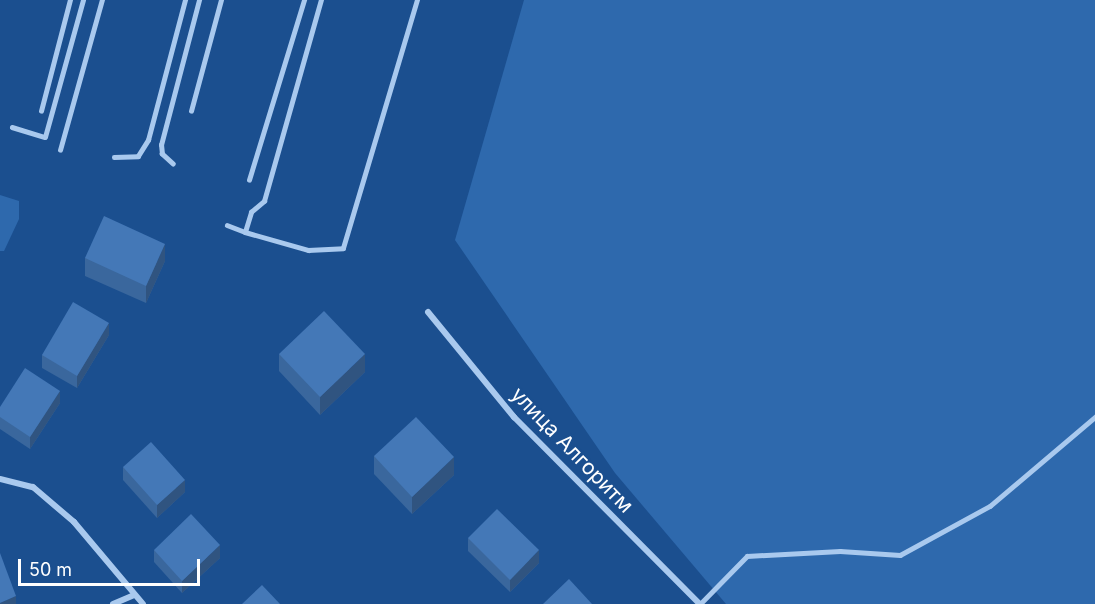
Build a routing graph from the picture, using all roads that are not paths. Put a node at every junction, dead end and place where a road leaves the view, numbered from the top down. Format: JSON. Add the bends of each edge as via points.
{"nodes":[{"id":1,"x":70,"y":0,"type":"edge"},
{"id":2,"x":83,"y":0,"type":"edge"},
{"id":3,"x":102,"y":0,"type":"edge"},
{"id":4,"x":185,"y":0,"type":"edge"},
{"id":5,"x":199,"y":0,"type":"edge"},
{"id":6,"x":221,"y":0,"type":"edge"},
{"id":7,"x":304,"y":0,"type":"edge"},
{"id":8,"x":321,"y":0,"type":"edge"},
{"id":9,"x":417,"y":0,"type":"edge"},
{"id":10,"x":41,"y":111,"type":"dead end"},
{"id":11,"x":191,"y":111,"type":"dead end"},
{"id":12,"x":12,"y":127,"type":"dead end"},
{"id":13,"x":60,"y":150,"type":"dead end"},
{"id":14,"x":114,"y":158,"type":"dead end"},
{"id":15,"x":172,"y":164,"type":"dead end"},
{"id":16,"x":249,"y":180,"type":"dead end"},
{"id":17,"x":227,"y":225,"type":"dead end"},
{"id":18,"x":245,"y":232,"type":"junction"},
{"id":19,"x":428,"y":312,"type":"dead end"},
{"id":20,"x":1095,"y":417,"type":"edge"},
{"id":21,"x":0,"y":479,"type":"edge"},
{"id":22,"x":134,"y":595,"type":"junction"},
{"id":23,"x":114,"y":604,"type":"edge"},
{"id":24,"x":142,"y":604,"type":"edge"},
{"id":25,"x":700,"y":604,"type":"edge"}],
"edges":[{"from":1,"to":10,"type":"lane"},
{"from":2,"to":12,"type":"lane","via":[[45,137]]},
{"from":3,"to":13,"type":"lane"},
{"from":4,"to":14,"type":"lane","via":[[148,140],[138,156]]},
{"from":5,"to":15,"type":"lane","via":[[162,145],[162,154]]},
{"from":6,"to":11,"type":"lane"},
{"from":7,"to":16,"type":"lane"},
{"from":8,"to":18,"type":"lane","via":[[270,183],[264,201],[251,212]]},
{"from":9,"to":18,"type":"lane","via":[[343,249],[308,250]]},
{"from":17,"to":18,"type":"lane"},
{"from":19,"to":25,"type":"street","name":"улица Алгоритм","via":[[514,417]]},
{"from":20,"to":25,"type":"lane","via":[[990,506],[900,555],[840,551],[747,556]]},
{"from":21,"to":22,"type":"street","via":[[33,487],[42,494],[74,522]]},
{"from":22,"to":23,"type":"street"},
{"from":22,"to":24,"type":"street"}]}
